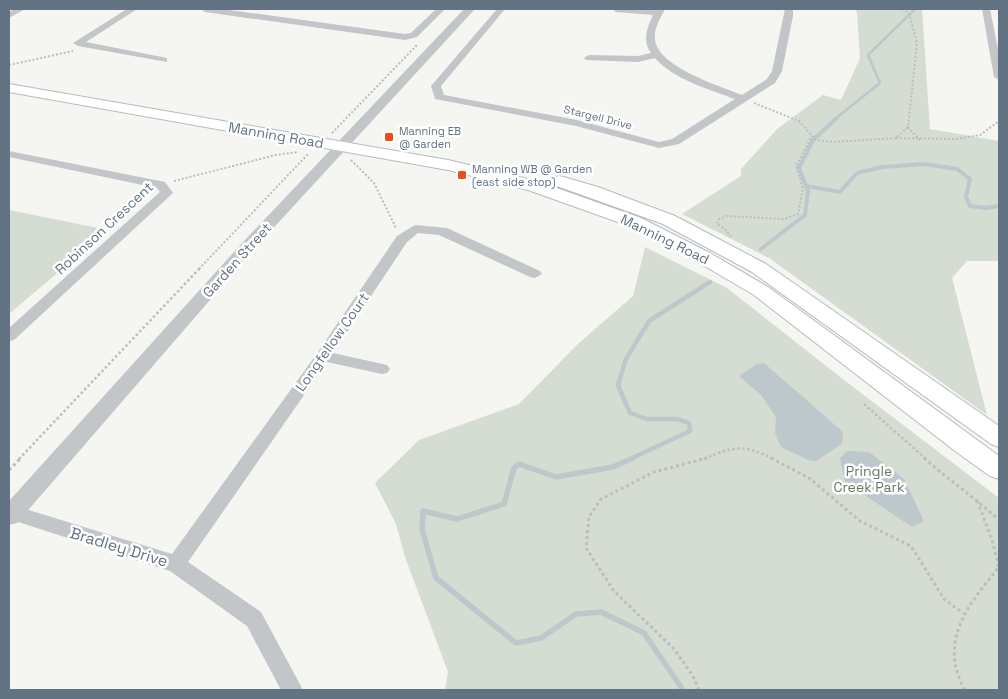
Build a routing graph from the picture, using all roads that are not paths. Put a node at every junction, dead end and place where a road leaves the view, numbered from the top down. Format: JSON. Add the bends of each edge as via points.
{"nodes":[{"id":1,"x":21,"y":9,"type":"edge"},
{"id":2,"x":133,"y":9,"type":"edge"},
{"id":3,"x":205,"y":9,"type":"edge"},
{"id":4,"x":441,"y":9,"type":"edge"},
{"id":5,"x":470,"y":9,"type":"edge"},
{"id":6,"x":501,"y":9,"type":"edge"},
{"id":7,"x":616,"y":9,"type":"edge"},
{"id":8,"x":788,"y":9,"type":"edge"},
{"id":9,"x":986,"y":9,"type":"edge"},
{"id":10,"x":660,"y":11,"type":"edge"},
{"id":11,"x":9,"y":15,"type":"edge"},
{"id":12,"x":995,"y":34,"type":"edge"},
{"id":13,"x":655,"y":55,"type":"junction"},
{"id":14,"x":589,"y":58,"type":"dead end"},
{"id":15,"x":164,"y":60,"type":"dead end"},
{"id":16,"x":999,"y":77,"type":"edge"},
{"id":17,"x":9,"y":78,"type":"edge"},
{"id":18,"x":9,"y":88,"type":"edge"},
{"id":19,"x":742,"y":99,"type":"junction"},
{"id":20,"x":335,"y":140,"type":"junction"},
{"id":21,"x":9,"y":154,"type":"edge"},
{"id":22,"x":535,"y":274,"type":"dead end"},
{"id":23,"x":9,"y":336,"type":"edge"},
{"id":24,"x":323,"y":356,"type":"junction"},
{"id":25,"x":382,"y":370,"type":"dead end"},
{"id":26,"x":999,"y":438,"type":"edge"},
{"id":27,"x":999,"y":468,"type":"edge"},
{"id":28,"x":10,"y":514,"type":"edge"},
{"id":29,"x":176,"y":564,"type":"junction"},
{"id":30,"x":292,"y":690,"type":"edge"}],
"edges":[{"from":1,"to":11,"type":"street"},
{"from":2,"to":15,"type":"street","via":[[78,42]]},
{"from":3,"to":4,"type":"street","via":[[405,37],[414,35]]},
{"from":5,"to":20,"type":"street","name":"Garden Street"},
{"from":6,"to":19,"type":"street","name":"Stargell Drive","via":[[436,86],[439,97],[577,122],[659,145],[675,142]]},
{"from":7,"to":10,"type":"street"},
{"from":8,"to":19,"type":"street","name":"Stargell Drive","via":[[777,71],[771,81]]},
{"from":9,"to":12,"type":"street"},
{"from":10,"to":13,"type":"street","via":[[650,38]]},
{"from":12,"to":16,"type":"street"},
{"from":13,"to":14,"type":"street","via":[[638,59]]},
{"from":13,"to":19,"type":"street","via":[[678,71]]},
{"from":17,"to":20,"type":"main road","name":"Manning Road","via":[[182,106]]},
{"from":18,"to":20,"type":"main road","name":"Manning Road"},
{"from":20,"to":26,"type":"main road","name":"Manning Road","via":[[523,170],[669,220],[759,268]]},
{"from":20,"to":27,"type":"main road","name":"Manning Road","via":[[534,186],[635,222],[761,291]]},
{"from":20,"to":28,"type":"street","name":"Garden Street","via":[[242,253]]},
{"from":21,"to":23,"type":"street","name":"Robinson Crescent","via":[[160,184],[167,193]]},
{"from":22,"to":24,"type":"street","name":"Longfellow Court","via":[[442,231],[415,229],[402,239]]},
{"from":24,"to":25,"type":"street"},
{"from":24,"to":29,"type":"street","name":"Longfellow Court"},
{"from":28,"to":29,"type":"street","name":"Bradley Drive"},
{"from":29,"to":30,"type":"street","name":"Bradley Drive","via":[[254,618]]}]}
